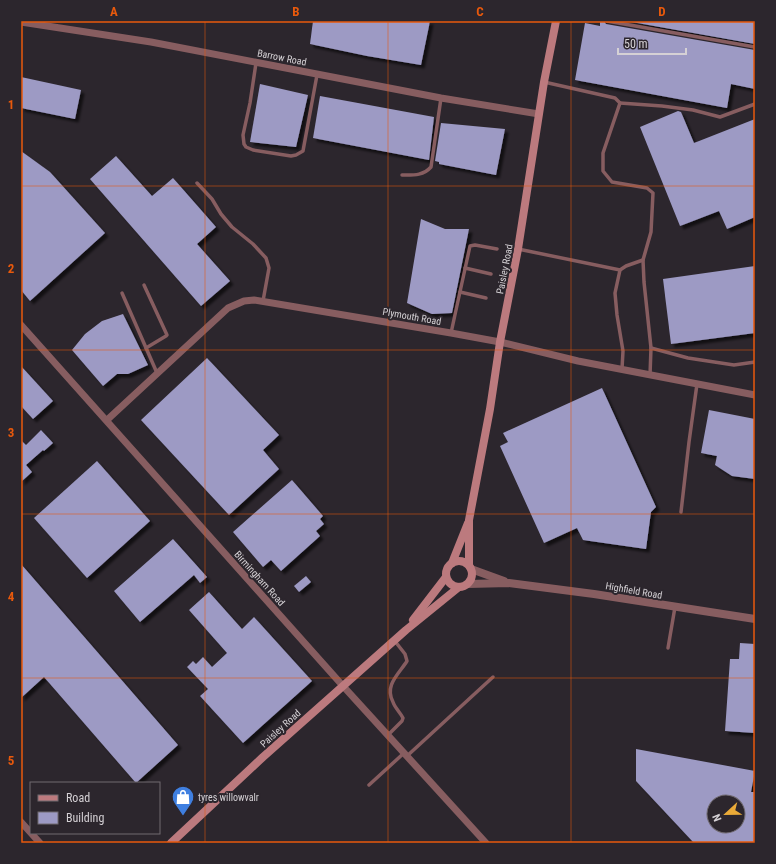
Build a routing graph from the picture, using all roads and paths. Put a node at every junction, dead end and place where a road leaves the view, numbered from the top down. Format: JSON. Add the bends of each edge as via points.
{"nodes":[{"id":1,"x":556,"y":21,"type":"edge"},
{"id":2,"x":607,"y":21,"type":"edge"},
{"id":3,"x":21,"y":22,"type":"edge"},
{"id":4,"x":58,"y":24,"type":"edge"},
{"id":5,"x":755,"y":47,"type":"edge"},
{"id":6,"x":256,"y":61,"type":"junction"},
{"id":7,"x":317,"y":74,"type":"junction"},
{"id":8,"x":544,"y":82,"type":"junction"},
{"id":9,"x":441,"y":98,"type":"junction"},
{"id":10,"x":620,"y":103,"type":"junction"},
{"id":11,"x":755,"y":104,"type":"edge"},
{"id":12,"x":539,"y":114,"type":"junction"},
{"id":13,"x":402,"y":175,"type":"dead end"},
{"id":14,"x":197,"y":183,"type":"dead end"},
{"id":15,"x":497,"y":249,"type":"dead end"},
{"id":16,"x":518,"y":249,"type":"junction"},
{"id":17,"x":643,"y":260,"type":"junction"},
{"id":18,"x":465,"y":268,"type":"junction"},
{"id":19,"x":620,"y":270,"type":"junction"},
{"id":20,"x":491,"y":274,"type":"dead end"},
{"id":21,"x":144,"y":285,"type":"dead end"},
{"id":22,"x":460,"y":292,"type":"junction"},
{"id":23,"x":122,"y":293,"type":"dead end"},
{"id":24,"x":486,"y":298,"type":"dead end"},
{"id":25,"x":263,"y":301,"type":"junction"},
{"id":26,"x":21,"y":325,"type":"edge"},
{"id":27,"x":451,"y":333,"type":"junction"},
{"id":28,"x":500,"y":342,"type":"junction"},
{"id":29,"x":146,"y":348,"type":"junction"},
{"id":30,"x":651,"y":348,"type":"junction"},
{"id":31,"x":755,"y":362,"type":"edge"},
{"id":32,"x":621,"y":370,"type":"junction"},
{"id":33,"x":157,"y":373,"type":"junction"},
{"id":34,"x":650,"y":375,"type":"junction"},
{"id":35,"x":697,"y":384,"type":"junction"},
{"id":36,"x":755,"y":395,"type":"edge"},
{"id":37,"x":107,"y":420,"type":"junction"},
{"id":38,"x":681,"y":512,"type":"dead end"},
{"id":39,"x":469,"y":520,"type":"junction"},
{"id":40,"x":452,"y":563,"type":"junction"},
{"id":41,"x":470,"y":567,"type":"junction"},
{"id":42,"x":446,"y":577,"type":"junction"},
{"id":43,"x":509,"y":582,"type":"junction"},
{"id":44,"x":468,"y":584,"type":"junction"},
{"id":45,"x":459,"y":587,"type":"junction"},
{"id":46,"x":675,"y":607,"type":"junction"},
{"id":47,"x":755,"y":619,"type":"edge"},
{"id":48,"x":406,"y":630,"type":"junction"},
{"id":49,"x":394,"y":640,"type":"junction"},
{"id":50,"x":668,"y":648,"type":"dead end"},
{"id":51,"x":493,"y":677,"type":"dead end"},
{"id":52,"x":343,"y":686,"type":"junction"},
{"id":53,"x":388,"y":735,"type":"junction"},
{"id":54,"x":406,"y":755,"type":"junction"},
{"id":55,"x":369,"y":785,"type":"dead end"},
{"id":56,"x":21,"y":822,"type":"edge"},
{"id":57,"x":30,"y":832,"type":"edge"},
{"id":58,"x":32,"y":834,"type":"edge"},
{"id":59,"x":40,"y":843,"type":"edge"},
{"id":60,"x":171,"y":843,"type":"edge"},
{"id":61,"x":486,"y":843,"type":"edge"}],
"edges":[{"from":1,"to":8,"type":"main road","name":"Paisley Road"},
{"from":2,"to":5,"type":"lane"},
{"from":3,"to":4,"type":"street","name":"Barrow Road"},
{"from":4,"to":6,"type":"street","name":"Barrow Road"},
{"from":6,"to":7,"type":"street","name":"Barrow Road"},
{"from":6,"to":7,"type":"lane","via":[[243,140],[246,148],[253,150],[291,156],[303,151]]},
{"from":7,"to":9,"type":"street","name":"Barrow Road"},
{"from":8,"to":10,"type":"lane","via":[[615,98]]},
{"from":8,"to":12,"type":"main road","name":"Paisley Road"},
{"from":9,"to":12,"type":"street","name":"Barrow Road"},
{"from":9,"to":13,"type":"lane","via":[[431,167],[422,174]]},
{"from":10,"to":11,"type":"lane","via":[[693,110],[720,117]]},
{"from":10,"to":17,"type":"lane","via":[[603,153],[603,171],[612,182],[647,188],[653,193],[651,232]]},
{"from":12,"to":16,"type":"main road","name":"Paisley Road"},
{"from":14,"to":25,"type":"lane","via":[[232,227],[266,258],[269,268]]},
{"from":15,"to":18,"type":"lane","via":[[470,246]]},
{"from":16,"to":19,"type":"lane"},
{"from":16,"to":28,"type":"main road","name":"Paisley Road"},
{"from":17,"to":19,"type":"lane"},
{"from":17,"to":30,"type":"lane"},
{"from":18,"to":20,"type":"lane"},
{"from":18,"to":22,"type":"lane"},
{"from":19,"to":32,"type":"lane","via":[[615,293],[623,351]]},
{"from":21,"to":29,"type":"lane","via":[[167,335]]},
{"from":22,"to":24,"type":"lane"},
{"from":22,"to":27,"type":"lane"},
{"from":23,"to":29,"type":"lane"},
{"from":25,"to":27,"type":"street","name":"Plymouth Road"},
{"from":25,"to":33,"type":"street","name":"Plymouth Road","via":[[244,301],[228,308]]},
{"from":26,"to":37,"type":"street","name":"Birmingham Road"},
{"from":27,"to":28,"type":"street","name":"Plymouth Road"},
{"from":28,"to":32,"type":"street","name":"Plymouth Road"},
{"from":28,"to":39,"type":"main road","name":"Paisley Road"},
{"from":29,"to":33,"type":"lane"},
{"from":30,"to":31,"type":"lane","via":[[688,358],[734,365]]},
{"from":30,"to":34,"type":"lane"},
{"from":32,"to":34,"type":"street","name":"Plymouth Road"},
{"from":33,"to":37,"type":"street","name":"Plymouth Road"},
{"from":34,"to":35,"type":"street","name":"Plymouth Road"},
{"from":35,"to":36,"type":"street","name":"Plymouth Road"},
{"from":35,"to":38,"type":"lane"},
{"from":37,"to":52,"type":"street","name":"Birmingham Road"},
{"from":39,"to":40,"type":"main road","name":"Paisley Road"},
{"from":39,"to":41,"type":"main road","name":"Paisley Road"},
{"from":40,"to":41,"type":"main road","via":[[462,561]]},
{"from":40,"to":42,"type":"main road","via":[[447,568]]},
{"from":41,"to":43,"type":"street","name":"Highfield Road"},
{"from":41,"to":44,"type":"main road","via":[[472,577]]},
{"from":42,"to":45,"type":"main road","via":[[451,584]]},
{"from":42,"to":48,"type":"main road","name":"Paisley Road"},
{"from":43,"to":44,"type":"street","name":"Highfield Road"},
{"from":43,"to":46,"type":"street","name":"Highfield Road"},
{"from":44,"to":45,"type":"main road"},
{"from":45,"to":48,"type":"main road","name":"Paisley Road"},
{"from":46,"to":47,"type":"street","name":"Highfield Road"},
{"from":46,"to":50,"type":"lane"},
{"from":48,"to":49,"type":"main road","name":"Paisley Road"},
{"from":49,"to":52,"type":"main road","name":"Paisley Road"},
{"from":49,"to":53,"type":"lane","via":[[407,660],[389,690],[393,704],[403,718]]},
{"from":51,"to":54,"type":"lane"},
{"from":52,"to":53,"type":"street","name":"Birmingham Road"},
{"from":52,"to":60,"type":"main road","name":"Paisley Road"},
{"from":53,"to":54,"type":"street","name":"Birmingham Road"},
{"from":54,"to":55,"type":"lane"},
{"from":54,"to":61,"type":"street","name":"Birmingham Road"},
{"from":56,"to":57,"type":"street"},
{"from":58,"to":59,"type":"street"}]}
